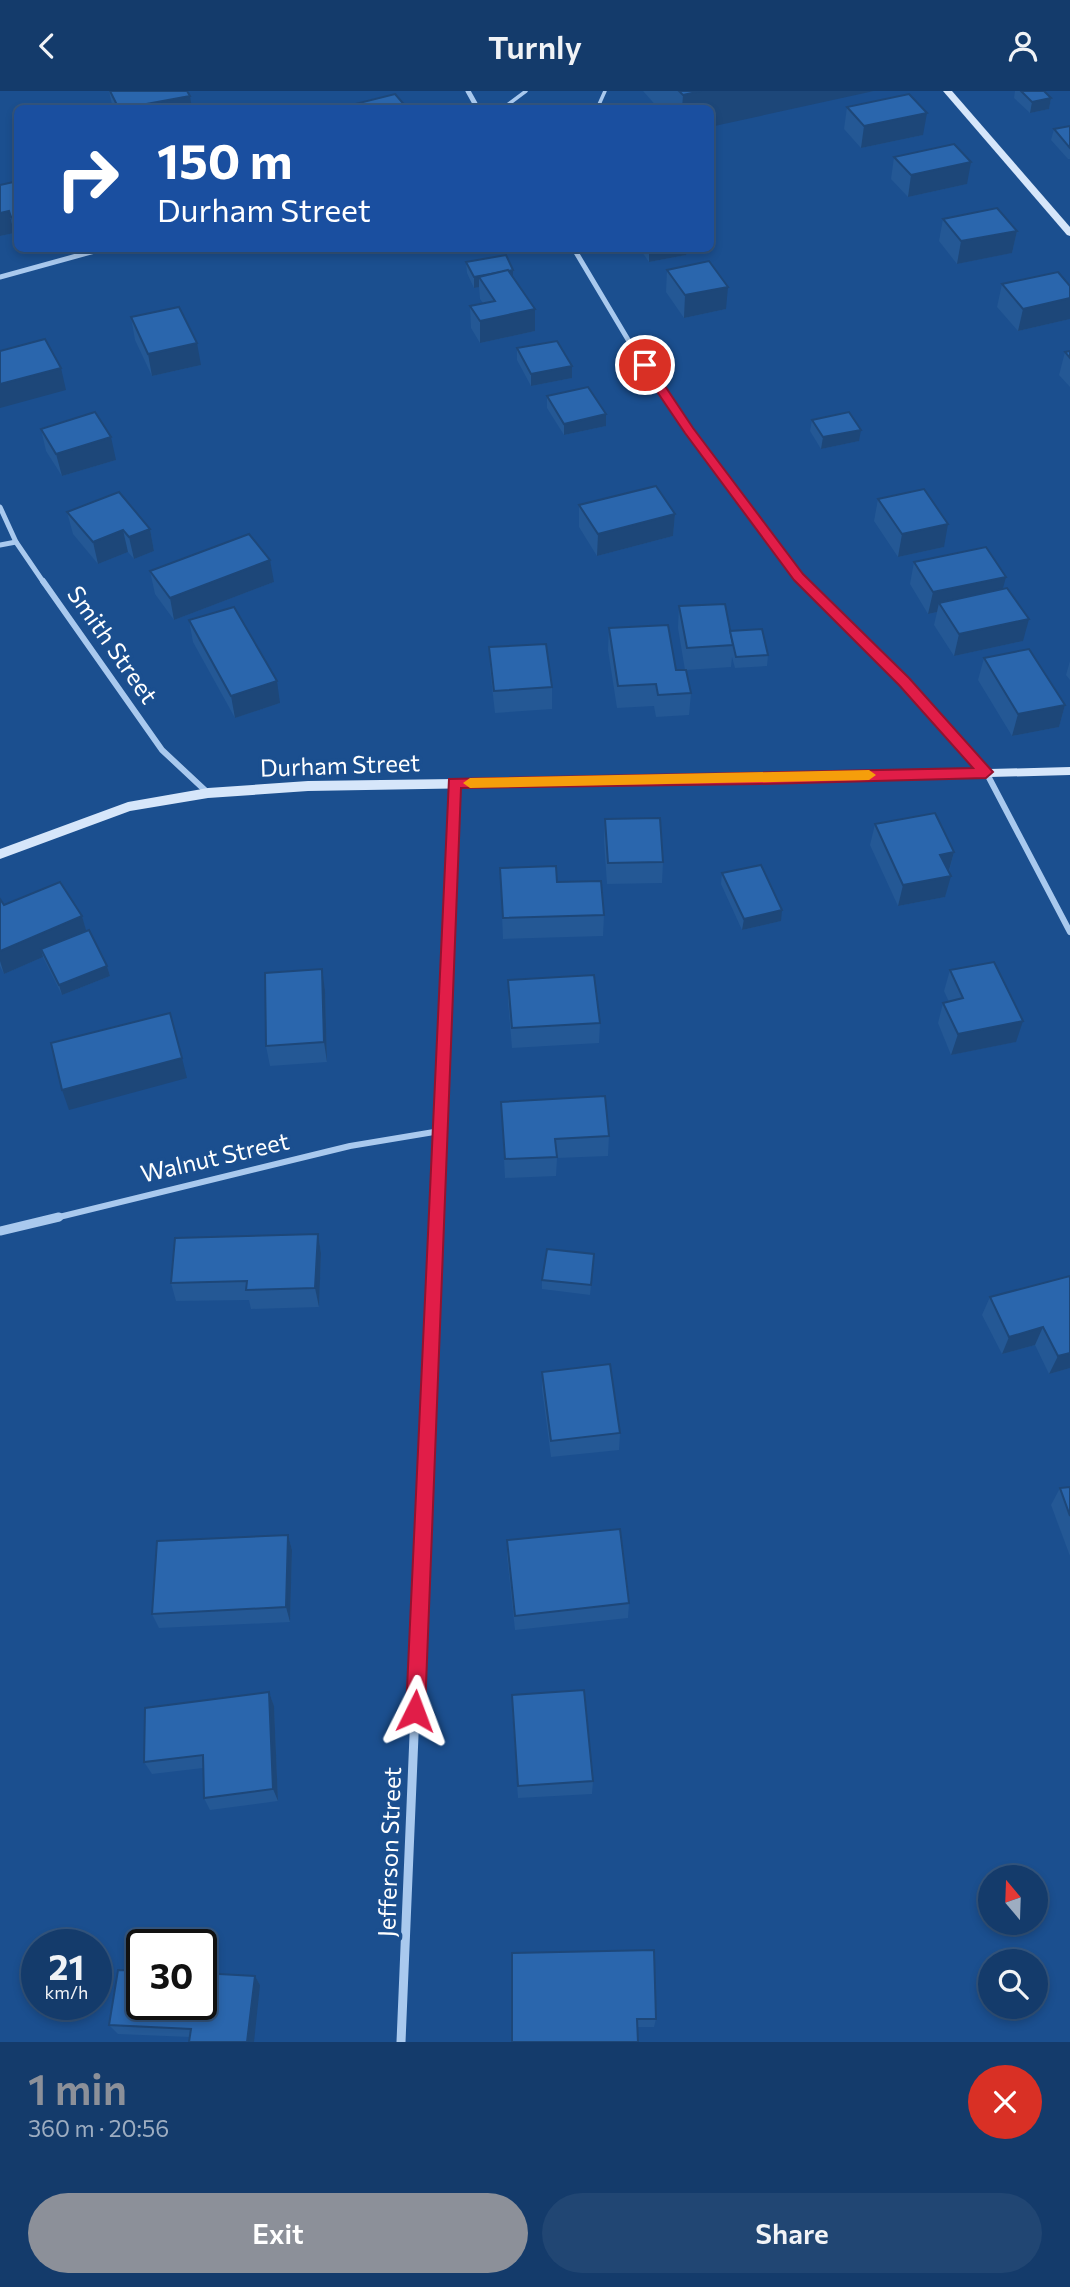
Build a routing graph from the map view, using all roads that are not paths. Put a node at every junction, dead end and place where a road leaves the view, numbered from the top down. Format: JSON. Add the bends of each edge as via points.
{"nodes":[{"id":1,"x":526,"y":91,"type":"edge"},
{"id":2,"x":947,"y":91,"type":"edge"},
{"id":3,"x":507,"y":105,"type":"edge"},
{"id":4,"x":1070,"y":233,"type":"edge"},
{"id":5,"x":91,"y":252,"type":"edge"},
{"id":6,"x":576,"y":252,"type":"edge"},
{"id":7,"x":0,"y":277,"type":"edge"},
{"id":8,"x":0,"y":507,"type":"edge"},
{"id":9,"x":16,"y":542,"type":"junction"},
{"id":10,"x":0,"y":545,"type":"edge"},
{"id":11,"x":1070,"y":771,"type":"edge"},
{"id":12,"x":986,"y":772,"type":"junction"},
{"id":13,"x":454,"y":783,"type":"junction"},
{"id":14,"x":208,"y":793,"type":"junction"},
{"id":15,"x":0,"y":854,"type":"edge"},
{"id":16,"x":1070,"y":932,"type":"edge"},
{"id":17,"x":440,"y":1131,"type":"junction"},
{"id":18,"x":0,"y":1231,"type":"edge"},
{"id":19,"x":401,"y":2042,"type":"edge"}],
"edges":[{"from":1,"to":3,"type":"lane"},
{"from":2,"to":4,"type":"street"},
{"from":5,"to":7,"type":"street"},
{"from":6,"to":12,"type":"street","via":[[689,431],[799,577],[904,681]]},
{"from":8,"to":9,"type":"street","name":"Smith Street"},
{"from":9,"to":10,"type":"street"},
{"from":9,"to":14,"type":"street","name":"Smith Street","via":[[162,750]]},
{"from":11,"to":12,"type":"street","name":"Durham Street"},
{"from":12,"to":13,"type":"street","name":"Durham Street"},
{"from":12,"to":16,"type":"street"},
{"from":13,"to":14,"type":"street","name":"Durham Street"},
{"from":13,"to":17,"type":"street","name":"Jefferson Street"},
{"from":14,"to":15,"type":"street","name":"Durham Street","via":[[128,807]]},
{"from":17,"to":18,"type":"street","name":"Walnut Street","via":[[350,1146]]},
{"from":17,"to":19,"type":"street","name":"Jefferson Street"}]}
